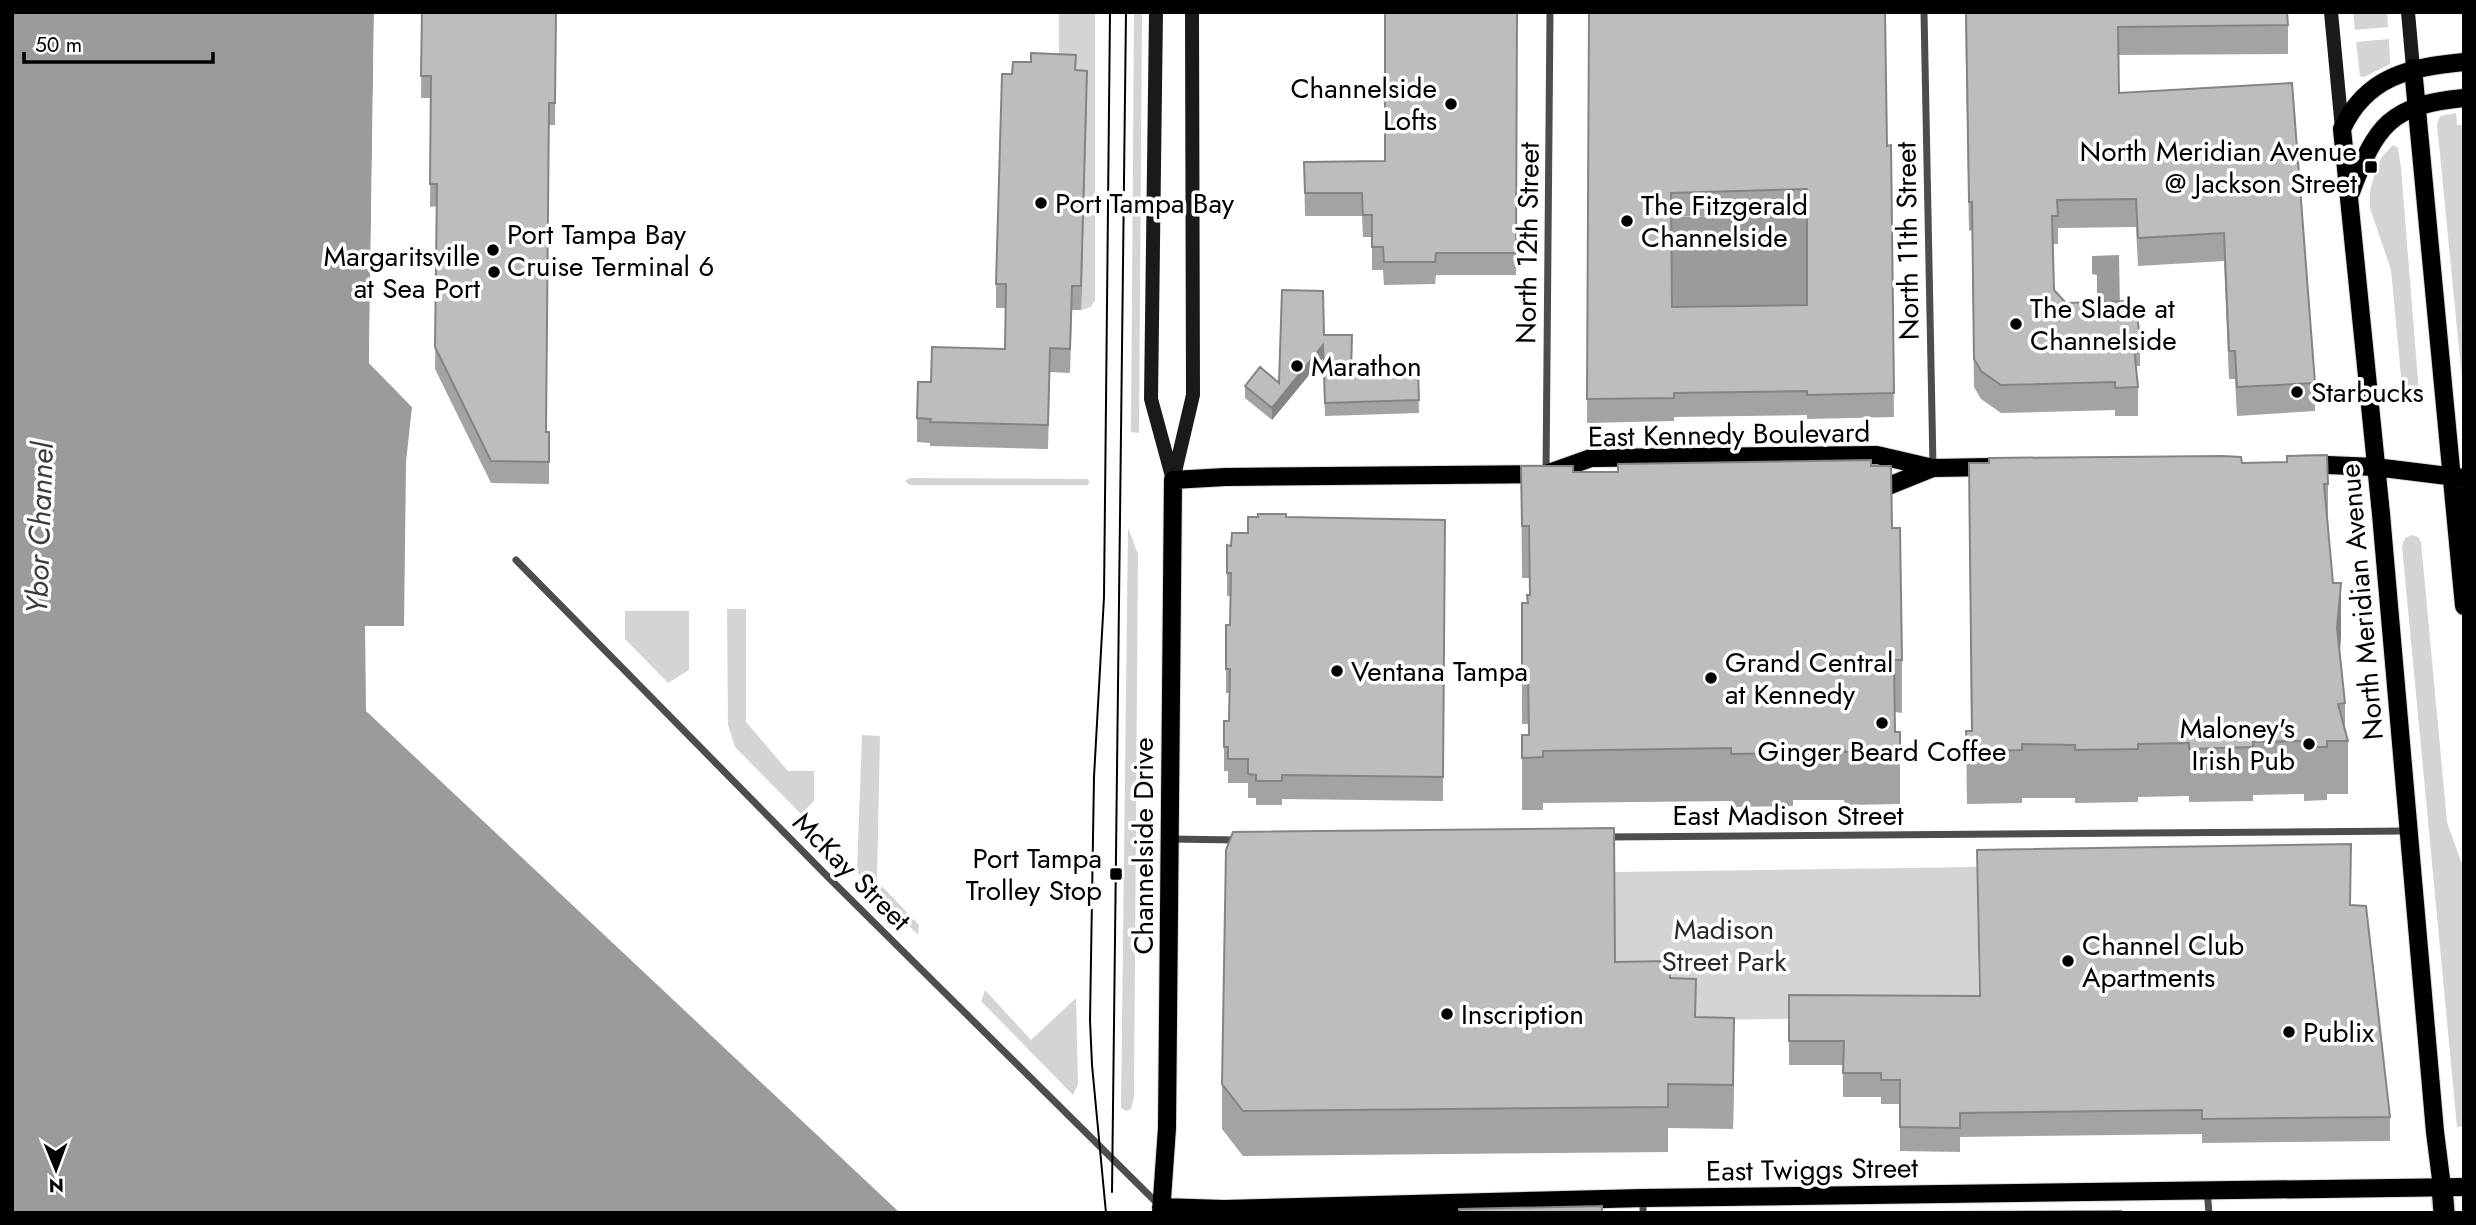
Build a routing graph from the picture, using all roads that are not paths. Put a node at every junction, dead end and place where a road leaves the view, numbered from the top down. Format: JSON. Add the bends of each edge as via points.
{"nodes":[{"id":1,"x":1156,"y":12,"type":"edge"},
{"id":2,"x":1192,"y":12,"type":"edge"},
{"id":3,"x":1550,"y":12,"type":"edge"},
{"id":4,"x":1924,"y":12,"type":"edge"},
{"id":5,"x":2331,"y":12,"type":"edge"},
{"id":6,"x":2408,"y":12,"type":"edge"},
{"id":7,"x":2464,"y":62,"type":"edge"},
{"id":8,"x":2413,"y":68,"type":"junction"},
{"id":9,"x":2464,"y":98,"type":"edge"},
{"id":10,"x":2417,"y":106,"type":"junction"},
{"id":11,"x":2342,"y":129,"type":"junction"},
{"id":12,"x":2349,"y":198,"type":"junction"},
{"id":13,"x":2287,"y":464,"type":"edge"},
{"id":14,"x":2014,"y":467,"type":"edge"},
{"id":15,"x":2375,"y":467,"type":"junction"},
{"id":16,"x":1933,"y":468,"type":"junction"},
{"id":17,"x":1546,"y":474,"type":"junction"},
{"id":18,"x":2458,"y":477,"type":"edge"},
{"id":19,"x":1173,"y":481,"type":"junction"},
{"id":20,"x":1567,"y":484,"type":"edge"},
{"id":21,"x":1847,"y":493,"type":"edge"},
{"id":22,"x":516,"y":560,"type":"dead end"},
{"id":23,"x":2464,"y":606,"type":"edge"},
{"id":24,"x":2408,"y":831,"type":"junction"},
{"id":25,"x":1599,"y":837,"type":"edge"},
{"id":26,"x":1169,"y":839,"type":"junction"},
{"id":27,"x":1252,"y":840,"type":"edge"},
{"id":28,"x":2464,"y":1186,"type":"edge"},
{"id":29,"x":2442,"y":1187,"type":"junction"},
{"id":30,"x":2207,"y":1189,"type":"junction"},
{"id":31,"x":1643,"y":1206,"type":"edge"},
{"id":32,"x":1161,"y":1210,"type":"edge"},
{"id":33,"x":2208,"y":1213,"type":"edge"},
{"id":34,"x":2444,"y":1213,"type":"edge"}],
"edges":[{"from":1,"to":19,"type":"main road","name":"Channelside Drive","via":[[1151,399]]},
{"from":2,"to":19,"type":"main road","name":"Channelside Drive","via":[[1193,395]]},
{"from":3,"to":17,"type":"street","name":"North 12th Street"},
{"from":4,"to":16,"type":"street","name":"North 11th Street"},
{"from":5,"to":11,"type":"main road","name":"North Meridian Avenue"},
{"from":6,"to":8,"type":"main road"},
{"from":7,"to":8,"type":"main road"},
{"from":8,"to":10,"type":"main road"},
{"from":8,"to":11,"type":"main road","via":[[2369,93]]},
{"from":9,"to":10,"type":"main road"},
{"from":10,"to":12,"type":"main road","via":[[2394,118],[2375,136]]},
{"from":10,"to":18,"type":"main road"},
{"from":11,"to":12,"type":"main road","name":"North Meridian Avenue"},
{"from":12,"to":15,"type":"main road","name":"North Meridian Avenue"},
{"from":13,"to":15,"type":"main road"},
{"from":14,"to":16,"type":"main road","name":"East Kennedy Boulevard"},
{"from":15,"to":18,"type":"main road"},
{"from":15,"to":24,"type":"main road","name":"North Meridian Avenue"},
{"from":16,"to":17,"type":"main road","name":"East Kennedy Boulevard","via":[[1877,455],[1591,458]]},
{"from":16,"to":21,"type":"main road","name":"East Kennedy Boulevard","via":[[1875,493]]},
{"from":17,"to":19,"type":"main road"},
{"from":17,"to":20,"type":"main road","name":"East Kennedy Boulevard"},
{"from":18,"to":23,"type":"main road"},
{"from":19,"to":26,"type":"main road","name":"Channelside Drive"},
{"from":22,"to":32,"type":"street","name":"McKay Street"},
{"from":24,"to":25,"type":"street","name":"East Madison Street"},
{"from":24,"to":29,"type":"main road","name":"North Meridian Avenue"},
{"from":26,"to":27,"type":"street"},
{"from":26,"to":32,"type":"main road","name":"Channelside Drive","via":[[1167,1128]]},
{"from":28,"to":29,"type":"main road","name":"East Twiggs Street"},
{"from":29,"to":30,"type":"main road","name":"East Twiggs Street"},
{"from":29,"to":34,"type":"highway"},
{"from":30,"to":31,"type":"main road","name":"East Twiggs Street"},
{"from":30,"to":33,"type":"street"},
{"from":31,"to":32,"type":"main road","name":"East Twiggs Street"}]}
